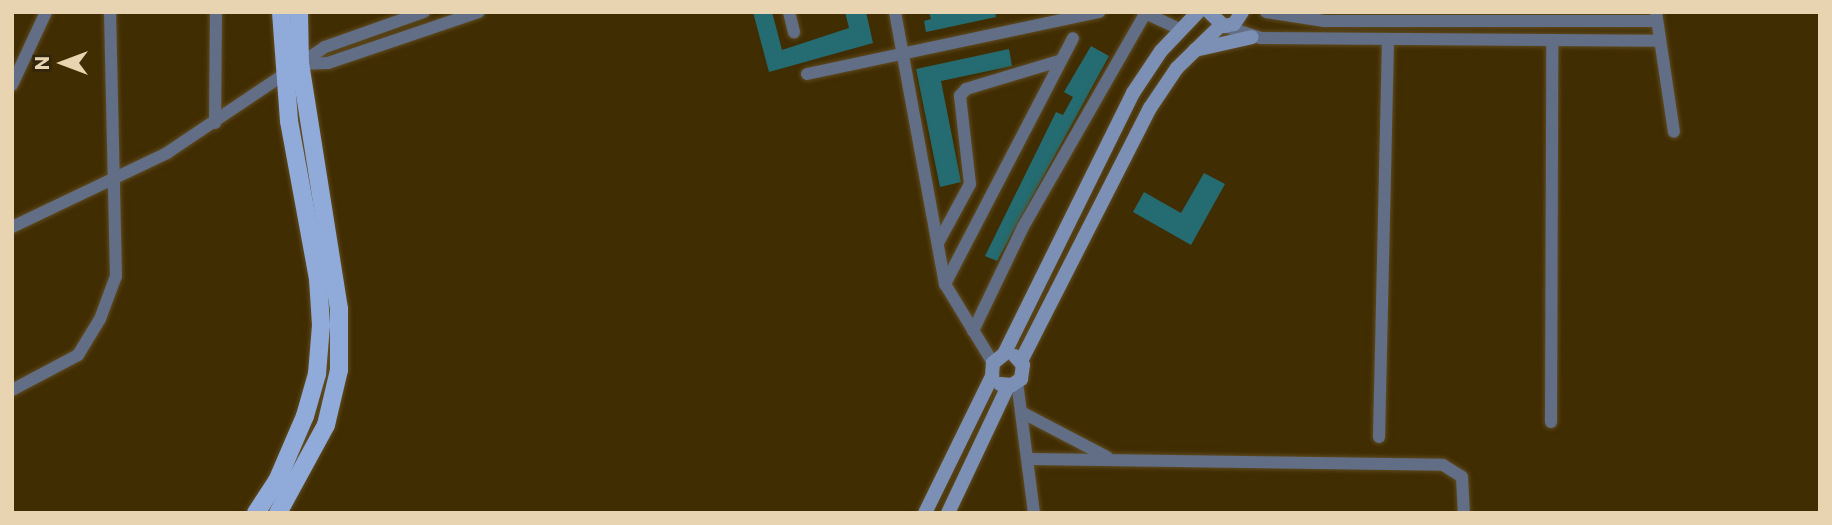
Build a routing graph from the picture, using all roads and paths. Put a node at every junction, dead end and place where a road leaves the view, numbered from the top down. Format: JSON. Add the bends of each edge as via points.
{"nodes":[{"id":1,"x":46,"y":12,"type":"edge"},
{"id":2,"x":110,"y":12,"type":"edge"},
{"id":3,"x":216,"y":12,"type":"edge"},
{"id":4,"x":281,"y":12,"type":"edge"},
{"id":5,"x":299,"y":12,"type":"edge"},
{"id":6,"x":424,"y":12,"type":"edge"},
{"id":7,"x":480,"y":12,"type":"edge"},
{"id":8,"x":789,"y":12,"type":"edge"},
{"id":9,"x":895,"y":12,"type":"edge"},
{"id":10,"x":1099,"y":12,"type":"edge"},
{"id":11,"x":1198,"y":12,"type":"edge"},
{"id":12,"x":1209,"y":12,"type":"edge"},
{"id":13,"x":1242,"y":12,"type":"edge"},
{"id":14,"x":1266,"y":12,"type":"edge"},
{"id":15,"x":1145,"y":13,"type":"edge"},
{"id":16,"x":1656,"y":17,"type":"edge"},
{"id":17,"x":1223,"y":26,"type":"junction"},
{"id":18,"x":1179,"y":29,"type":"junction"},
{"id":19,"x":794,"y":32,"type":"dead end"},
{"id":20,"x":1252,"y":37,"type":"junction"},
{"id":21,"x":1073,"y":38,"type":"dead end"},
{"id":22,"x":1388,"y":40,"type":"junction"},
{"id":23,"x":1658,"y":41,"type":"junction"},
{"id":24,"x":1552,"y":43,"type":"junction"},
{"id":25,"x":1193,"y":50,"type":"junction"},
{"id":26,"x":901,"y":54,"type":"junction"},
{"id":27,"x":1059,"y":61,"type":"junction"},
{"id":28,"x":300,"y":64,"type":"junction"},
{"id":29,"x":807,"y":74,"type":"dead end"},
{"id":30,"x":14,"y":76,"type":"edge"},
{"id":31,"x":284,"y":76,"type":"junction"},
{"id":32,"x":215,"y":123,"type":"junction"},
{"id":33,"x":1674,"y":132,"type":"dead end"},
{"id":34,"x":111,"y":177,"type":"junction"},
{"id":35,"x":12,"y":227,"type":"edge"},
{"id":36,"x":938,"y":243,"type":"junction"},
{"id":37,"x":945,"y":284,"type":"junction"},
{"id":38,"x":973,"y":331,"type":"junction"},
{"id":39,"x":1021,"y":361,"type":"junction"},
{"id":40,"x":996,"y":364,"type":"junction"},
{"id":41,"x":1013,"y":384,"type":"junction"},
{"id":42,"x":12,"y":390,"type":"edge"},
{"id":43,"x":1023,"y":413,"type":"junction"},
{"id":44,"x":1551,"y":422,"type":"dead end"},
{"id":45,"x":1379,"y":437,"type":"dead end"},
{"id":46,"x":1108,"y":457,"type":"junction"},
{"id":47,"x":1030,"y":459,"type":"junction"},
{"id":48,"x":256,"y":513,"type":"edge"},
{"id":49,"x":278,"y":513,"type":"edge"},
{"id":50,"x":925,"y":513,"type":"edge"},
{"id":51,"x":948,"y":513,"type":"edge"},
{"id":52,"x":1034,"y":513,"type":"edge"},
{"id":53,"x":1464,"y":513,"type":"edge"}],
"edges":[{"from":1,"to":30,"type":"street"},
{"from":2,"to":34,"type":"street"},
{"from":3,"to":32,"type":"street"},
{"from":4,"to":31,"type":"main road"},
{"from":5,"to":28,"type":"main road"},
{"from":6,"to":28,"type":"street","via":[[325,47]]},
{"from":7,"to":28,"type":"street","via":[[328,63]]},
{"from":8,"to":19,"type":"street"},
{"from":9,"to":26,"type":"street"},
{"from":10,"to":26,"type":"street"},
{"from":11,"to":18,"type":"main road"},
{"from":12,"to":17,"type":"main road"},
{"from":13,"to":17,"type":"main road","via":[[1234,24]]},
{"from":14,"to":16,"type":"street","via":[[1337,21]]},
{"from":15,"to":18,"type":"street"},
{"from":15,"to":38,"type":"street","via":[[1023,227]]},
{"from":16,"to":23,"type":"street"},
{"from":17,"to":20,"type":"street"},
{"from":17,"to":25,"type":"main road"},
{"from":18,"to":40,"type":"main road","via":[[1133,93]]},
{"from":20,"to":22,"type":"street"},
{"from":20,"to":25,"type":"main road"},
{"from":21,"to":27,"type":"street"},
{"from":22,"to":24,"type":"street"},
{"from":22,"to":45,"type":"street"},
{"from":23,"to":24,"type":"street"},
{"from":23,"to":33,"type":"street"},
{"from":24,"to":44,"type":"street"},
{"from":25,"to":39,"type":"main road","via":[[1150,108]]},
{"from":26,"to":29,"type":"street"},
{"from":26,"to":36,"type":"street"},
{"from":27,"to":36,"type":"street","via":[[966,89],[960,96],[970,184]]},
{"from":27,"to":37,"type":"street"},
{"from":28,"to":31,"type":"street"},
{"from":28,"to":49,"type":"main road","via":[[333,259],[340,370],[326,425]]},
{"from":31,"to":32,"type":"street"},
{"from":31,"to":48,"type":"main road","via":[[318,279],[321,325],[317,374],[305,416],[277,481]]},
{"from":32,"to":34,"type":"street","via":[[167,153]]},
{"from":34,"to":35,"type":"street"},
{"from":34,"to":42,"type":"street","via":[[117,276],[100,319],[78,355]]},
{"from":36,"to":37,"type":"street"},
{"from":37,"to":38,"type":"street"},
{"from":38,"to":40,"type":"street"},
{"from":39,"to":40,"type":"main road"},
{"from":39,"to":41,"type":"main road","via":[[1023,370]]},
{"from":40,"to":41,"type":"main road"},
{"from":40,"to":50,"type":"main road"},
{"from":41,"to":43,"type":"street"},
{"from":41,"to":51,"type":"main road"},
{"from":43,"to":46,"type":"street"},
{"from":43,"to":47,"type":"street"},
{"from":46,"to":47,"type":"street"},
{"from":46,"to":53,"type":"street","via":[[1448,465],[1462,477]]},
{"from":47,"to":52,"type":"street"}]}
